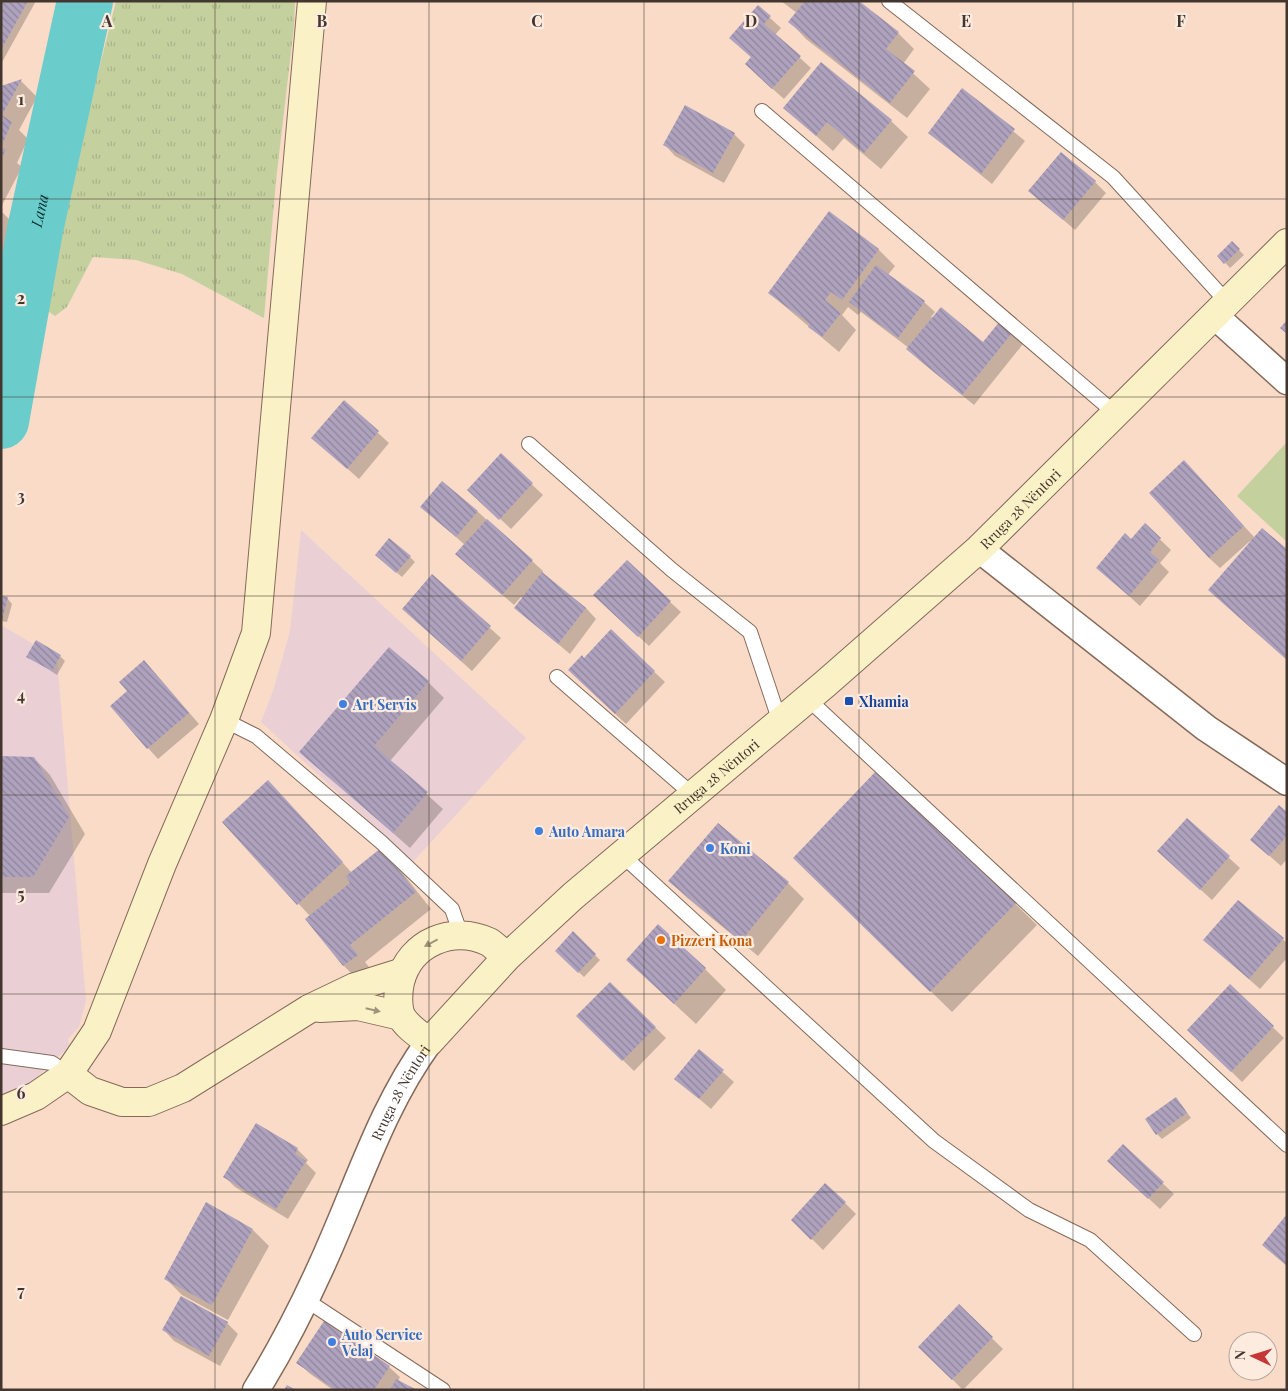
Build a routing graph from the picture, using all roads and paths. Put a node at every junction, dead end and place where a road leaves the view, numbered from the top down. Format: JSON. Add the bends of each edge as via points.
{"nodes":[{"id":1,"x":312,"y":1,"type":"edge"},
{"id":2,"x":888,"y":1,"type":"edge"},
{"id":3,"x":762,"y":111,"type":"dead end"},
{"id":4,"x":1287,"y":243,"type":"edge"},
{"id":5,"x":1221,"y":309,"type":"junction"},
{"id":6,"x":1287,"y":381,"type":"edge"},
{"id":7,"x":1116,"y":414,"type":"junction"},
{"id":8,"x":529,"y":444,"type":"dead end"},
{"id":9,"x":979,"y":549,"type":"junction"},
{"id":10,"x":557,"y":678,"type":"dead end"},
{"id":11,"x":808,"y":699,"type":"junction"},
{"id":12,"x":224,"y":720,"type":"junction"},
{"id":13,"x":780,"y":722,"type":"junction"},
{"id":14,"x":1287,"y":782,"type":"edge"},
{"id":15,"x":693,"y":796,"type":"junction"},
{"id":16,"x":621,"y":854,"type":"junction"},
{"id":17,"x":461,"y":935,"type":"junction"},
{"id":18,"x":507,"y":957,"type":"junction"},
{"id":19,"x":403,"y":972,"type":"junction"},
{"id":20,"x":309,"y":1009,"type":"junction"},
{"id":21,"x":401,"y":1016,"type":"junction"},
{"id":22,"x":430,"y":1042,"type":"junction"},
{"id":23,"x":1,"y":1056,"type":"edge"},
{"id":24,"x":68,"y":1074,"type":"junction"},
{"id":25,"x":1,"y":1111,"type":"edge"},
{"id":26,"x":1287,"y":1145,"type":"edge"},
{"id":27,"x":306,"y":1300,"type":"junction"},
{"id":28,"x":1194,"y":1334,"type":"dead end"},
{"id":29,"x":256,"y":1390,"type":"edge"},
{"id":30,"x":443,"y":1390,"type":"edge"}],
"edges":[{"from":1,"to":12,"type":"main road","via":[[256,633]]},
{"from":2,"to":5,"type":"lane","via":[[1113,177]]},
{"from":3,"to":7,"type":"lane"},
{"from":4,"to":5,"type":"main road","name":"Rruga 28 Nëntori"},
{"from":5,"to":6,"type":"street"},
{"from":5,"to":7,"type":"main road","name":"Rruga 28 Nëntori"},
{"from":7,"to":9,"type":"main road","name":"Rruga 28 Nëntori"},
{"from":8,"to":13,"type":"lane","via":[[672,570],[750,632]]},
{"from":9,"to":11,"type":"main road","name":"Rruga 28 Nëntori"},
{"from":9,"to":14,"type":"street","via":[[1206,728]]},
{"from":10,"to":15,"type":"lane"},
{"from":11,"to":13,"type":"main road","name":"Rruga 28 Nëntori"},
{"from":11,"to":26,"type":"lane"},
{"from":12,"to":17,"type":"lane","via":[[256,736],[381,842],[452,908]]},
{"from":12,"to":24,"type":"main road","via":[[162,864],[98,1031]]},
{"from":13,"to":15,"type":"main road","name":"Rruga 28 Nëntori"},
{"from":15,"to":16,"type":"main road","name":"Rruga 28 Nëntori"},
{"from":16,"to":18,"type":"main road","name":"Rruga 28 Nëntori"},
{"from":16,"to":28,"type":"lane","via":[[934,1140],[1029,1210],[1090,1240]]},
{"from":17,"to":18,"type":"main road","via":[[490,943]]},
{"from":17,"to":19,"type":"main road","one_way":true,"via":[[440,938],[425,945]]},
{"from":18,"to":22,"type":"main road","name":"Rruga 28 Nëntori"},
{"from":19,"to":20,"type":"main road","via":[[355,987]]},
{"from":19,"to":21,"type":"main road","via":[[399,987]]},
{"from":20,"to":21,"type":"main road","one_way":true,"via":[[358,1006]]},
{"from":20,"to":24,"type":"main road","via":[[183,1088],[149,1102],[122,1102],[90,1091]]},
{"from":21,"to":22,"type":"main road","via":[[412,1030]]},
{"from":22,"to":27,"type":"street","name":"Rruga 28 Nëntori","via":[[407,1072],[386,1113]]},
{"from":23,"to":24,"type":"lane","via":[[52,1063]]},
{"from":24,"to":25,"type":"main road","via":[[36,1096]]},
{"from":27,"to":29,"type":"street","name":"Rruga 28 Nëntori"},
{"from":27,"to":30,"type":"lane"}]}
